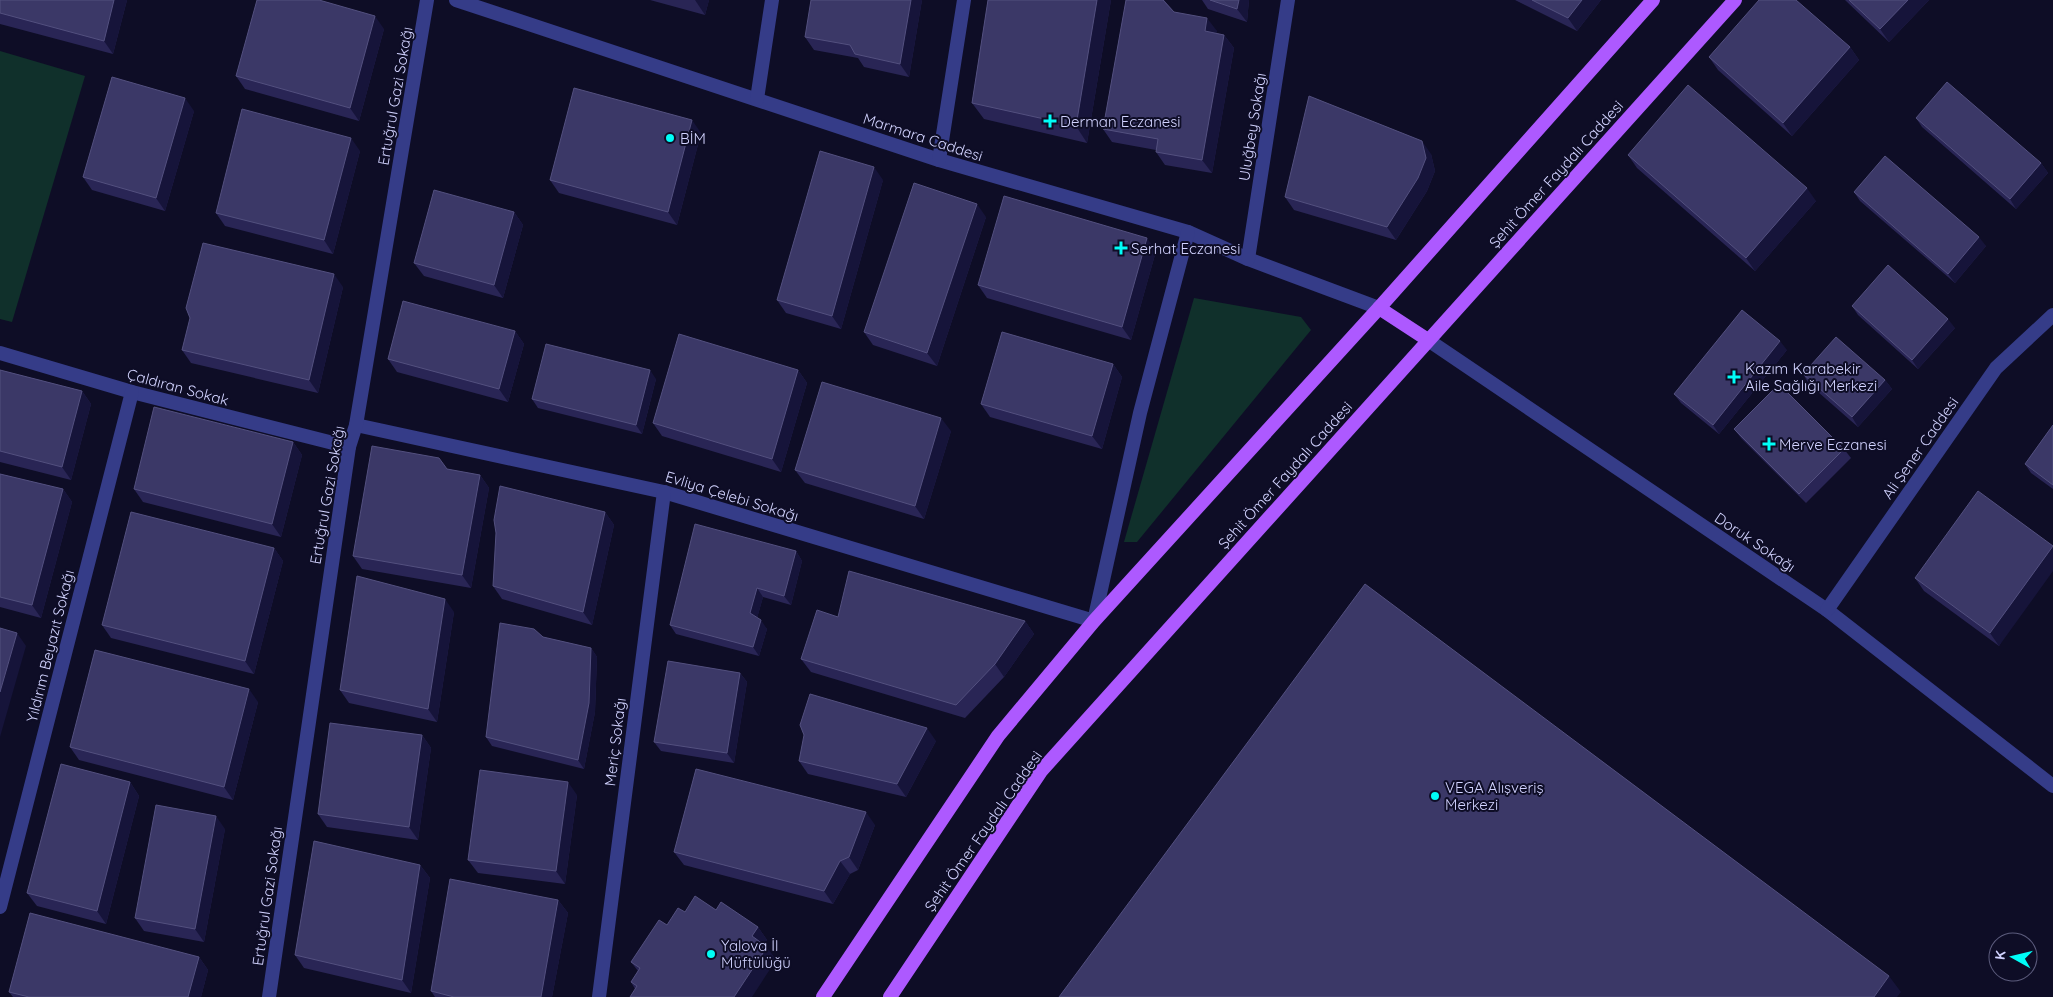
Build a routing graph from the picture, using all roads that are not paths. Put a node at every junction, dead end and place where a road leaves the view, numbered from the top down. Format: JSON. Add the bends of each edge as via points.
{"nodes":[{"id":1,"x":427,"y":0,"type":"edge"},
{"id":2,"x":456,"y":0,"type":"edge"},
{"id":3,"x":772,"y":0,"type":"edge"},
{"id":4,"x":964,"y":0,"type":"edge"},
{"id":5,"x":1288,"y":0,"type":"edge"},
{"id":6,"x":1653,"y":0,"type":"edge"},
{"id":7,"x":1735,"y":0,"type":"edge"},
{"id":8,"x":757,"y":99,"type":"junction"},
{"id":9,"x":939,"y":160,"type":"junction"},
{"id":10,"x":1188,"y":232,"type":"junction"},
{"id":11,"x":1248,"y":259,"type":"junction"},
{"id":12,"x":1379,"y":308,"type":"junction"},
{"id":13,"x":2053,"y":315,"type":"edge"},
{"id":14,"x":1428,"y":340,"type":"junction"},
{"id":15,"x":0,"y":353,"type":"edge"},
{"id":16,"x":132,"y":392,"type":"junction"},
{"id":17,"x":356,"y":425,"type":"junction"},
{"id":18,"x":349,"y":447,"type":"junction"},
{"id":19,"x":664,"y":492,"type":"junction"},
{"id":20,"x":1827,"y":610,"type":"junction"},
{"id":21,"x":1094,"y":622,"type":"junction"},
{"id":22,"x":2053,"y":786,"type":"edge"},
{"id":23,"x":0,"y":907,"type":"edge"},
{"id":24,"x":269,"y":997,"type":"edge"},
{"id":25,"x":599,"y":997,"type":"edge"},
{"id":26,"x":823,"y":997,"type":"edge"},
{"id":27,"x":890,"y":997,"type":"edge"}],
"edges":[{"from":1,"to":17,"type":"street","name":"Ertuğrul Gazi Sokağı"},
{"from":2,"to":8,"type":"street","name":"Marmara Caddesi"},
{"from":3,"to":8,"type":"street"},
{"from":4,"to":9,"type":"street"},
{"from":5,"to":11,"type":"street","name":"Uluğbey Sokağı"},
{"from":6,"to":12,"type":"main road"},
{"from":7,"to":14,"type":"main road","name":"Şehit Ömer Faydalı Caddesi"},
{"from":8,"to":9,"type":"street","name":"Marmara Caddesi"},
{"from":9,"to":10,"type":"street","name":"Marmara Caddesi"},
{"from":10,"to":11,"type":"street","name":"Marmara Caddesi"},
{"from":10,"to":21,"type":"street","via":[[1140,413]]},
{"from":11,"to":12,"type":"street","name":"Marmara Caddesi"},
{"from":12,"to":14,"type":"main road"},
{"from":12,"to":21,"type":"main road"},
{"from":13,"to":20,"type":"street","name":"Ali Şener Caddesi","via":[[1996,368]]},
{"from":14,"to":20,"type":"street","name":"Doruk Sokağı"},
{"from":14,"to":27,"type":"main road","name":"Şehit Ömer Faydalı Caddesi","via":[[1041,771]]},
{"from":15,"to":16,"type":"street","name":"Çaldıran Sokak"},
{"from":16,"to":18,"type":"street","name":"Çaldıran Sokak"},
{"from":16,"to":23,"type":"street","name":"Yıldırım Beyazıt Sokağı"},
{"from":17,"to":18,"type":"street","name":"Ertuğrul Gazi Sokağı"},
{"from":17,"to":19,"type":"street","name":"Evliya Çelebi Sokağı"},
{"from":18,"to":24,"type":"street","name":"Ertuğrul Gazi Sokağı"},
{"from":19,"to":21,"type":"street","name":"Evliya Çelebi Sokağı"},
{"from":19,"to":25,"type":"street","name":"Meriç Sokağı"},
{"from":20,"to":22,"type":"street","name":"Doruk Sokağı"},
{"from":21,"to":26,"type":"main road","via":[[998,736]]}]}
